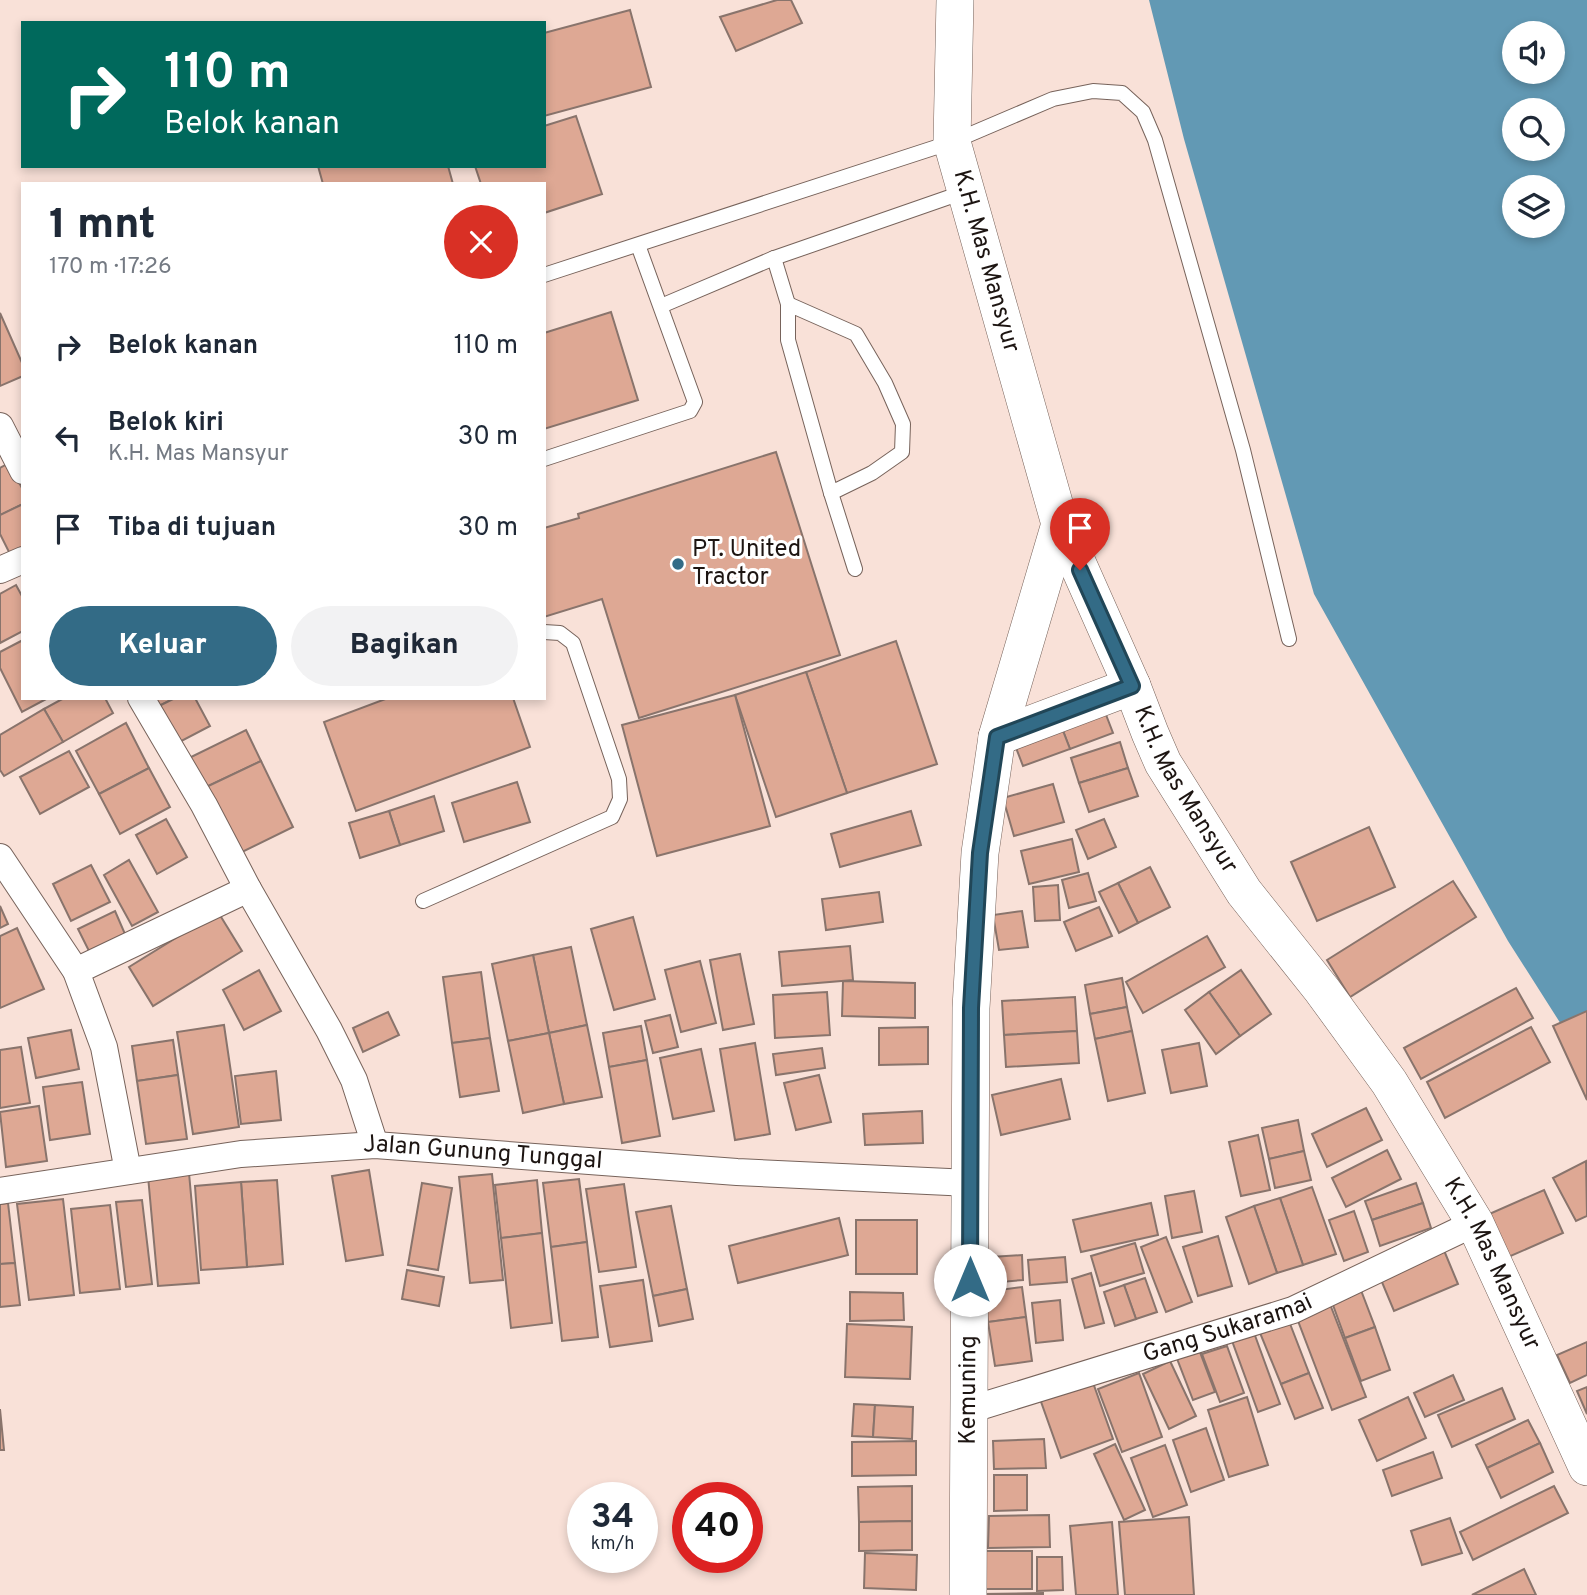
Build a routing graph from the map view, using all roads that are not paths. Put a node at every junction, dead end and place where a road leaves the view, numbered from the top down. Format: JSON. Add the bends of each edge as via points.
{"nodes":[{"id":1,"x":955,"y":0,"type":"edge"},
{"id":2,"x":952,"y":142,"type":"junction"},
{"id":3,"x":966,"y":192,"type":"junction"},
{"id":4,"x":638,"y":244,"type":"junction"},
{"id":5,"x":774,"y":258,"type":"junction"},
{"id":6,"x":546,"y":274,"type":"edge"},
{"id":7,"x":788,"y":304,"type":"junction"},
{"id":8,"x":661,"y":306,"type":"junction"},
{"id":9,"x":0,"y":426,"type":"edge"},
{"id":10,"x":546,"y":458,"type":"edge"},
{"id":11,"x":21,"y":467,"type":"edge"},
{"id":12,"x":831,"y":493,"type":"junction"},
{"id":13,"x":1060,"y":524,"type":"junction"},
{"id":14,"x":21,"y":561,"type":"edge"},
{"id":15,"x":855,"y":569,"type":"dead end"},
{"id":16,"x":0,"y":570,"type":"edge"},
{"id":17,"x":546,"y":632,"type":"edge"},
{"id":18,"x":1289,"y":639,"type":"dead end"},
{"id":19,"x":1132,"y":686,"type":"junction"},
{"id":20,"x":142,"y":700,"type":"edge"},
{"id":21,"x":997,"y":737,"type":"junction"},
{"id":22,"x":0,"y":857,"type":"edge"},
{"id":23,"x":248,"y":890,"type":"junction"},
{"id":24,"x":423,"y":901,"type":"dead end"},
{"id":25,"x":76,"y":971,"type":"junction"},
{"id":26,"x":375,"y":1145,"type":"junction"},
{"id":27,"x":128,"y":1171,"type":"junction"},
{"id":28,"x":970,"y":1183,"type":"junction"},
{"id":29,"x":0,"y":1191,"type":"edge"},
{"id":30,"x":1475,"y":1223,"type":"junction"},
{"id":31,"x":969,"y":1409,"type":"junction"},
{"id":32,"x":1587,"y":1467,"type":"edge"},
{"id":33,"x":968,"y":1595,"type":"edge"}],
"edges":[{"from":1,"to":2,"type":"main road","name":"K.H. Mas Mansyur"},
{"from":2,"to":3,"type":"main road","name":"K.H. Mas Mansyur"},
{"from":2,"to":4,"type":"lane"},
{"from":2,"to":18,"type":"lane","via":[[1053,99],[1093,91],[1122,93],[1143,112],[1155,140],[1243,450]]},
{"from":3,"to":5,"type":"lane"},
{"from":3,"to":13,"type":"main road","name":"K.H. Mas Mansyur"},
{"from":4,"to":6,"type":"lane"},
{"from":4,"to":8,"type":"lane"},
{"from":5,"to":7,"type":"lane"},
{"from":5,"to":8,"type":"lane"},
{"from":7,"to":12,"type":"lane","via":[[789,340]]},
{"from":7,"to":12,"type":"lane","via":[[856,334],[903,424],[902,452]]},
{"from":8,"to":10,"type":"lane","via":[[694,394],[690,411]]},
{"from":9,"to":11,"type":"street"},
{"from":12,"to":15,"type":"lane"},
{"from":13,"to":19,"type":"main road","name":"K.H. Mas Mansyur"},
{"from":13,"to":21,"type":"main road","name":"Kemuning"},
{"from":14,"to":16,"type":"street"},
{"from":17,"to":24,"type":"lane","via":[[559,633],[573,643],[619,779],[620,799],[611,817]]},
{"from":19,"to":21,"type":"main road"},
{"from":19,"to":30,"type":"main road","name":"K.H. Mas Mansyur","via":[[1163,763],[1244,891],[1389,1082]]},
{"from":20,"to":23,"type":"street"},
{"from":21,"to":28,"type":"main road","name":"Kemuning","via":[[980,853],[971,1008]]},
{"from":22,"to":25,"type":"street"},
{"from":23,"to":25,"type":"street"},
{"from":23,"to":26,"type":"street","via":[[354,1080]]},
{"from":25,"to":27,"type":"street","via":[[104,1047]]},
{"from":26,"to":27,"type":"street","name":"Jalan Gunung Tunggal","via":[[241,1154]]},
{"from":26,"to":28,"type":"street","name":"Jalan Gunung Tunggal","via":[[737,1172]]},
{"from":27,"to":29,"type":"street","name":"Jalan Gunung Tunggal"},
{"from":28,"to":31,"type":"main road","name":"Kemuning"},
{"from":30,"to":31,"type":"street","name":"Gang Sukaramai","via":[[1293,1310]]},
{"from":30,"to":32,"type":"main road","name":"K.H. Mas Mansyur"},
{"from":31,"to":33,"type":"main road","name":"Kemuning"}]}
